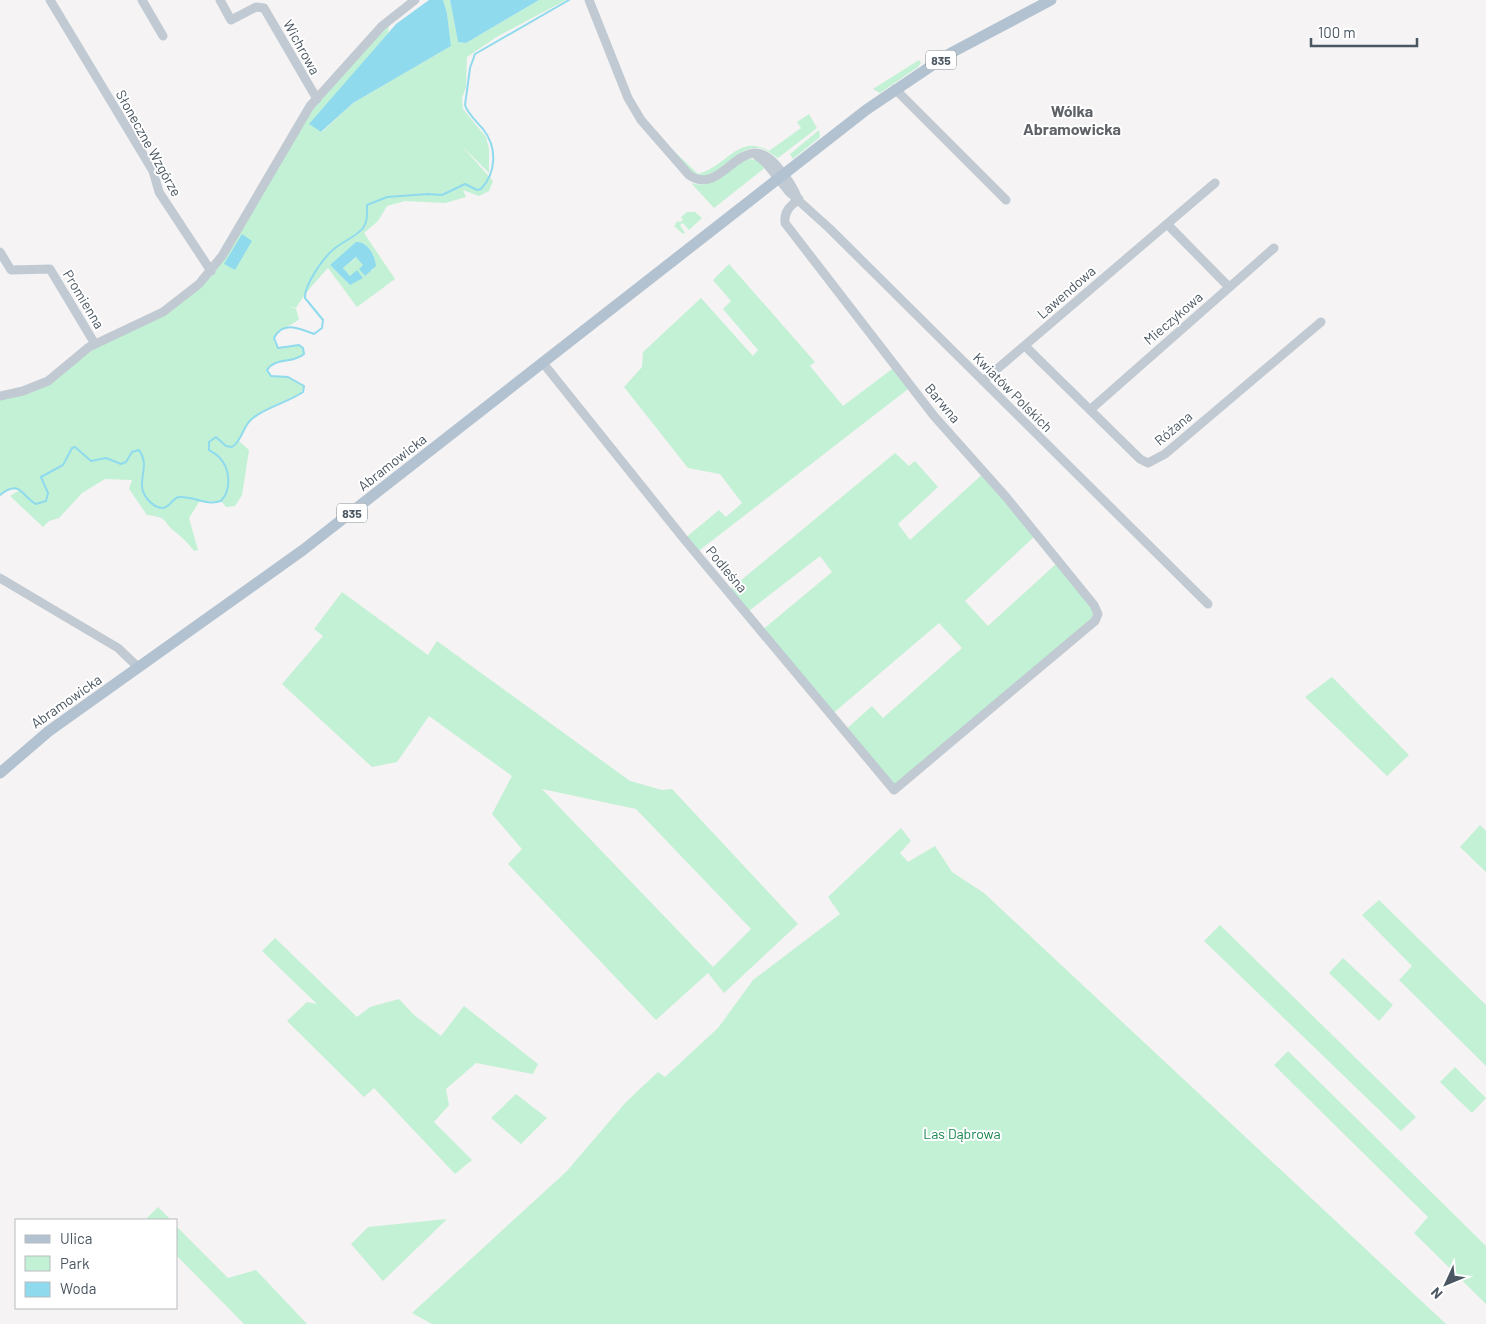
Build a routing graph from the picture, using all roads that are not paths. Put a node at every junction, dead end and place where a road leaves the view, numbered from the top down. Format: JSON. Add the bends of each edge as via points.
{"nodes":[{"id":1,"x":50,"y":0,"type":"edge"},
{"id":2,"x":142,"y":0,"type":"edge"},
{"id":3,"x":220,"y":0,"type":"edge"},
{"id":4,"x":416,"y":0,"type":"edge"},
{"id":5,"x":1051,"y":0,"type":"edge"},
{"id":6,"x":590,"y":2,"type":"edge"},
{"id":7,"x":163,"y":36,"type":"dead end"},
{"id":8,"x":895,"y":89,"type":"junction"},
{"id":9,"x":317,"y":99,"type":"junction"},
{"id":10,"x":781,"y":176,"type":"junction"},
{"id":11,"x":1215,"y":183,"type":"dead end"},
{"id":12,"x":798,"y":199,"type":"junction"},
{"id":13,"x":1006,"y":200,"type":"dead end"},
{"id":14,"x":1167,"y":224,"type":"junction"},
{"id":15,"x":1274,"y":248,"type":"dead end"},
{"id":16,"x":0,"y":252,"type":"edge"},
{"id":17,"x":211,"y":271,"type":"junction"},
{"id":18,"x":1230,"y":287,"type":"junction"},
{"id":19,"x":1321,"y":322,"type":"dead end"},
{"id":20,"x":95,"y":344,"type":"junction"},
{"id":21,"x":1025,"y":346,"type":"junction"},
{"id":22,"x":543,"y":363,"type":"junction"},
{"id":23,"x":983,"y":381,"type":"junction"},
{"id":24,"x":0,"y":396,"type":"edge"},
{"id":25,"x":1091,"y":409,"type":"junction"},
{"id":26,"x":2,"y":582,"type":"edge"},
{"id":27,"x":1208,"y":604,"type":"dead end"},
{"id":28,"x":139,"y":668,"type":"junction"},
{"id":29,"x":0,"y":773,"type":"edge"},
{"id":30,"x":894,"y":790,"type":"joint"}],
"edges":[{"from":1,"to":17,"type":"street","name":"Słoneczne Wzgórze","via":[[153,172],[159,192]]},
{"from":2,"to":7,"type":"street"},
{"from":3,"to":9,"type":"street","name":"Wichrowa","via":[[231,20],[256,6],[264,8]]},
{"from":4,"to":9,"type":"street","via":[[382,26]]},
{"from":5,"to":8,"type":"main road","number":"835","via":[[962,47]]},
{"from":6,"to":10,"type":"street","name":"Kwiatów Polskich","via":[[628,98],[641,120],[690,175],[702,181],[711,179],[741,157],[754,153]]},
{"from":8,"to":10,"type":"main road","number":"835"},
{"from":8,"to":13,"type":"street"},
{"from":9,"to":17,"type":"street"},
{"from":10,"to":12,"type":"street","name":"Kwiatów Polskich"},
{"from":10,"to":22,"type":"main road","name":"Abramowicka","number":"835"},
{"from":11,"to":14,"type":"street","name":"Lawendowa"},
{"from":12,"to":23,"type":"street","name":"Kwiatów Polskich"},
{"from":12,"to":30,"type":"street","name":"Barwna","via":[[787,210],[785,223],[934,416],[1007,498],[1098,614],[1095,621]]},
{"from":14,"to":18,"type":"street"},
{"from":14,"to":21,"type":"street","name":"Lawendowa"},
{"from":15,"to":18,"type":"street","name":"Mieczykowa"},
{"from":16,"to":20,"type":"street","name":"Promienna","via":[[11,270],[50,269]]},
{"from":17,"to":20,"type":"street","via":[[163,312]]},
{"from":18,"to":25,"type":"street","name":"Mieczykowa"},
{"from":19,"to":25,"type":"street","name":"Różana","via":[[1152,462],[1140,459]]},
{"from":20,"to":24,"type":"street","via":[[48,381],[23,392]]},
{"from":21,"to":23,"type":"street","name":"Lawendowa"},
{"from":21,"to":25,"type":"street","name":"Różana"},
{"from":22,"to":28,"type":"main road","name":"Abramowicka","number":"835","via":[[303,550]]},
{"from":22,"to":30,"type":"street","name":"Podleśna","via":[[684,539]]},
{"from":23,"to":27,"type":"street","name":"Kwiatów Polskich"},
{"from":26,"to":28,"type":"street","via":[[118,648]]},
{"from":28,"to":29,"type":"main road","name":"Abramowicka","number":"835","via":[[38,739]]}]}
